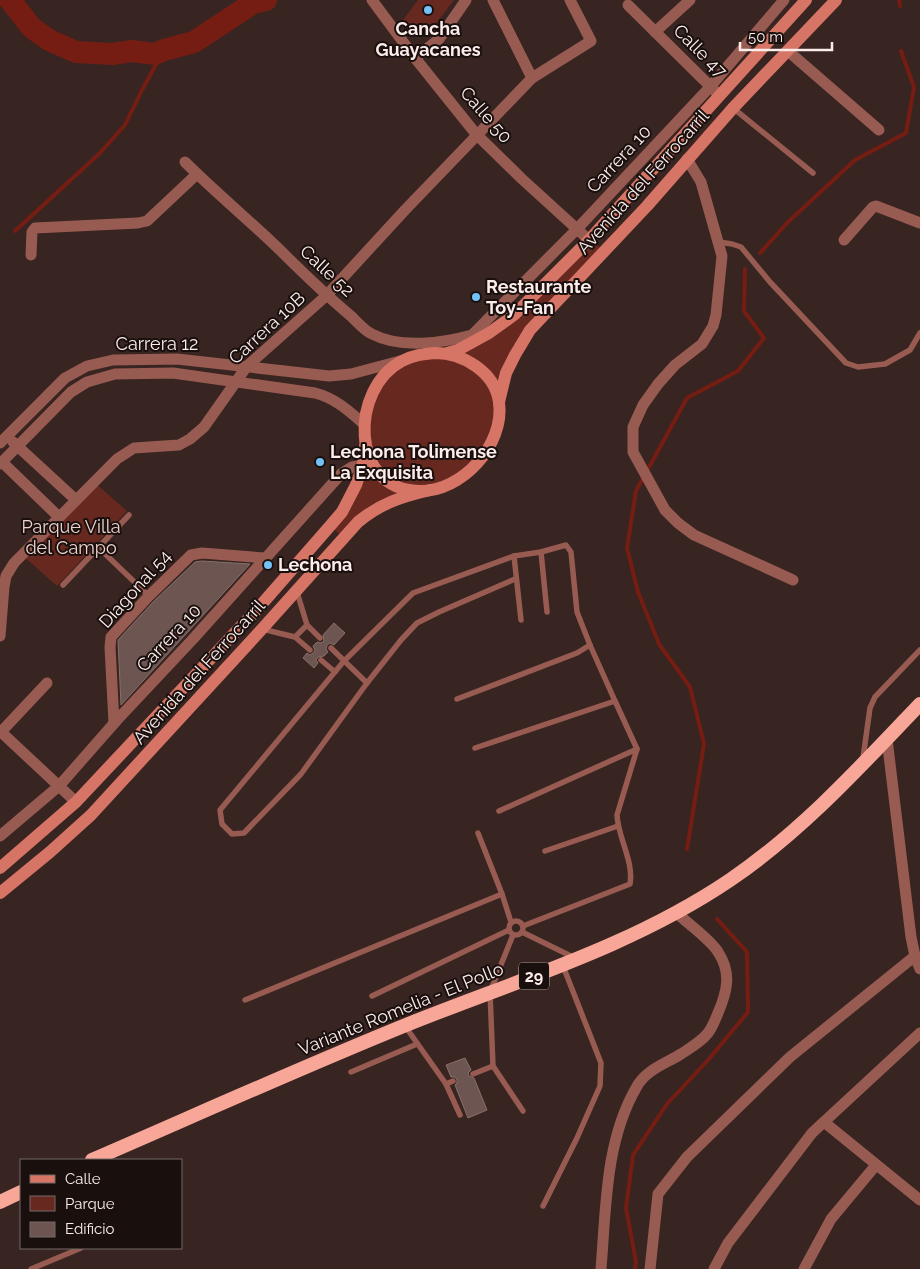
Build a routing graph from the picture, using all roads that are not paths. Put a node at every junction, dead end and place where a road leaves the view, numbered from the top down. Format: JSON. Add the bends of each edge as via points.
{"nodes":[{"id":1,"x":373,"y":0,"type":"edge"},
{"id":2,"x":466,"y":0,"type":"edge"},
{"id":3,"x":493,"y":0,"type":"edge"},
{"id":4,"x":570,"y":0,"type":"edge"},
{"id":5,"x":690,"y":0,"type":"edge"},
{"id":6,"x":784,"y":0,"type":"edge"},
{"id":7,"x":806,"y":0,"type":"edge"},
{"id":8,"x":836,"y":0,"type":"edge"},
{"id":9,"x":628,"y":5,"type":"dead end"},
{"id":10,"x":655,"y":32,"type":"junction"},
{"id":11,"x":788,"y":51,"type":"junction"},
{"id":12,"x":415,"y":58,"type":"junction"},
{"id":13,"x":532,"y":78,"type":"junction"},
{"id":14,"x":710,"y":87,"type":"junction"},
{"id":15,"x":720,"y":96,"type":"junction"},
{"id":16,"x":733,"y":108,"type":"junction"},
{"id":17,"x":879,"y":130,"type":"dead end"},
{"id":18,"x":476,"y":134,"type":"junction"},
{"id":19,"x":687,"y":159,"type":"junction"},
{"id":20,"x":185,"y":162,"type":"dead end"},
{"id":21,"x":813,"y":173,"type":"dead end"},
{"id":22,"x":197,"y":174,"type":"junction"},
{"id":23,"x":920,"y":223,"type":"edge"},
{"id":24,"x":577,"y":230,"type":"junction"},
{"id":25,"x":590,"y":240,"type":"junction"},
{"id":26,"x":844,"y":240,"type":"dead end"},
{"id":27,"x":719,"y":242,"type":"junction"},
{"id":28,"x":31,"y":255,"type":"dead end"},
{"id":29,"x":326,"y":296,"type":"junction"},
{"id":30,"x":920,"y":333,"type":"edge"},
{"id":31,"x":472,"y":335,"type":"joint"},
{"id":32,"x":447,"y":353,"type":"junction"},
{"id":33,"x":112,"y":360,"type":"junction"},
{"id":34,"x":402,"y":361,"type":"junction"},
{"id":35,"x":247,"y":366,"type":"junction"},
{"id":36,"x":114,"y":374,"type":"junction"},
{"id":37,"x":235,"y":383,"type":"junction"},
{"id":38,"x":499,"y":402,"type":"junction"},
{"id":39,"x":364,"y":424,"type":"junction"},
{"id":40,"x":2,"y":437,"type":"edge"},
{"id":41,"x":18,"y":446,"type":"junction"},
{"id":42,"x":366,"y":446,"type":"junction"},
{"id":43,"x":1,"y":463,"type":"edge"},
{"id":44,"x":363,"y":465,"type":"junction"},
{"id":45,"x":430,"y":490,"type":"junction"},
{"id":46,"x":76,"y":500,"type":"junction"},
{"id":47,"x":129,"y":515,"type":"dead end"},
{"id":48,"x":59,"y":517,"type":"junction"},
{"id":49,"x":98,"y":548,"type":"junction"},
{"id":50,"x":541,"y":552,"type":"junction"},
{"id":51,"x":514,"y":556,"type":"junction"},
{"id":52,"x":264,"y":558,"type":"junction"},
{"id":53,"x":515,"y":580,"type":"junction"},
{"id":54,"x":793,"y":580,"type":"dead end"},
{"id":55,"x":63,"y":585,"type":"dead end"},
{"id":56,"x":296,"y":590,"type":"junction"},
{"id":57,"x":149,"y":596,"type":"junction"},
{"id":58,"x":547,"y":612,"type":"dead end"},
{"id":59,"x":521,"y":620,"type":"dead end"},
{"id":60,"x":307,"y":625,"type":"junction"},
{"id":61,"x":262,"y":630,"type":"junction"},
{"id":62,"x":0,"y":636,"type":"edge"},
{"id":63,"x":295,"y":637,"type":"junction"},
{"id":64,"x":320,"y":638,"type":"dead end"},
{"id":65,"x":590,"y":645,"type":"junction"},
{"id":66,"x":331,"y":648,"type":"dead end"},
{"id":67,"x":310,"y":650,"type":"dead end"},
{"id":68,"x":920,"y":650,"type":"edge"},
{"id":69,"x":321,"y":660,"type":"dead end"},
{"id":70,"x":344,"y":660,"type":"junction"},
{"id":71,"x":335,"y":672,"type":"junction"},
{"id":72,"x":47,"y":683,"type":"dead end"},
{"id":73,"x":367,"y":683,"type":"junction"},
{"id":74,"x":457,"y":698,"type":"dead end"},
{"id":75,"x":615,"y":701,"type":"junction"},
{"id":76,"x":920,"y":704,"type":"edge"},
{"id":77,"x":114,"y":723,"type":"junction"},
{"id":78,"x":0,"y":732,"type":"edge"},
{"id":79,"x":887,"y":739,"type":"junction"},
{"id":80,"x":475,"y":748,"type":"dead end"},
{"id":81,"x":637,"y":748,"type":"junction"},
{"id":82,"x":863,"y":765,"type":"junction"},
{"id":83,"x":59,"y":786,"type":"junction"},
{"id":84,"x":76,"y":802,"type":"junction"},
{"id":85,"x":499,"y":811,"type":"dead end"},
{"id":86,"x":618,"y":826,"type":"junction"},
{"id":87,"x":478,"y":833,"type":"dead end"},
{"id":88,"x":0,"y":836,"type":"edge"},
{"id":89,"x":545,"y":852,"type":"dead end"},
{"id":90,"x":0,"y":868,"type":"edge"},
{"id":91,"x":0,"y":893,"type":"edge"},
{"id":92,"x":502,"y":894,"type":"junction"},
{"id":93,"x":677,"y":913,"type":"junction"},
{"id":94,"x":512,"y":922,"type":"junction"},
{"id":95,"x":522,"y":929,"type":"junction"},
{"id":96,"x":511,"y":933,"type":"junction"},
{"id":97,"x":915,"y":956,"type":"junction"},
{"id":98,"x":577,"y":959,"type":"junction"},
{"id":99,"x":563,"y":966,"type":"junction"},
{"id":100,"x":920,"y":968,"type":"edge"},
{"id":101,"x":490,"y":992,"type":"junction"},
{"id":102,"x":372,"y":996,"type":"dead end"},
{"id":103,"x":245,"y":1000,"type":"dead end"},
{"id":104,"x":405,"y":1026,"type":"junction"},
{"id":105,"x":920,"y":1033,"type":"edge"},
{"id":106,"x":417,"y":1044,"type":"junction"},
{"id":107,"x":493,"y":1066,"type":"junction"},
{"id":108,"x":351,"y":1072,"type":"dead end"},
{"id":109,"x":472,"y":1074,"type":"dead end"},
{"id":110,"x":453,"y":1081,"type":"dead end"},
{"id":111,"x":446,"y":1084,"type":"junction"},
{"id":112,"x":523,"y":1111,"type":"dead end"},
{"id":113,"x":460,"y":1115,"type":"dead end"},
{"id":114,"x":824,"y":1122,"type":"junction"},
{"id":115,"x":94,"y":1159,"type":"edge"},
{"id":116,"x":876,"y":1165,"type":"junction"},
{"id":117,"x":20,"y":1192,"type":"edge"},
{"id":118,"x":920,"y":1200,"type":"edge"},
{"id":119,"x":0,"y":1202,"type":"edge"},
{"id":120,"x":543,"y":1206,"type":"dead end"},
{"id":121,"x":79,"y":1249,"type":"edge"},
{"id":122,"x":31,"y":1269,"type":"edge"},
{"id":123,"x":602,"y":1269,"type":"edge"},
{"id":124,"x":650,"y":1269,"type":"edge"},
{"id":125,"x":714,"y":1269,"type":"edge"},
{"id":126,"x":804,"y":1269,"type":"edge"}],
"edges":[{"from":1,"to":12,"type":"street","name":"Calle 50"},
{"from":2,"to":12,"type":"street","via":[[439,39]]},
{"from":3,"to":13,"type":"street"},
{"from":4,"to":13,"type":"street","name":"Carrera 10B","via":[[590,41]]},
{"from":5,"to":10,"type":"street"},
{"from":6,"to":14,"type":"street","name":"Carrera 10"},
{"from":7,"to":15,"type":"main road","name":"Avenida del Ferrocarril"},
{"from":8,"to":11,"type":"main road","name":"Avenida del Ferrocarril"},
{"from":9,"to":10,"type":"street","name":"Calle 47"},
{"from":10,"to":14,"type":"street","name":"Calle 47"},
{"from":11,"to":16,"type":"main road","name":"Avenida del Ferrocarril"},
{"from":11,"to":17,"type":"street"},
{"from":12,"to":18,"type":"street","name":"Calle 50"},
{"from":13,"to":18,"type":"street","name":"Carrera 10B"},
{"from":14,"to":15,"type":"street","name":"Calle 47"},
{"from":14,"to":24,"type":"street","name":"Carrera 10"},
{"from":15,"to":25,"type":"main road","name":"Avenida del Ferrocarril"},
{"from":16,"to":19,"type":"main road","name":"Avenida del Ferrocarril"},
{"from":16,"to":21,"type":"lane"},
{"from":18,"to":24,"type":"street","name":"Calle 50"},
{"from":18,"to":29,"type":"street","name":"Carrera 10B"},
{"from":19,"to":27,"type":"street","via":[[701,182]]},
{"from":19,"to":38,"type":"main road","name":"Avenida del Ferrocarril","via":[[530,330],[506,373]]},
{"from":20,"to":22,"type":"street","name":"Calle 52"},
{"from":22,"to":28,"type":"street","via":[[146,221],[35,228]]},
{"from":22,"to":29,"type":"street","name":"Calle 52"},
{"from":23,"to":26,"type":"street","via":[[876,206]]},
{"from":24,"to":25,"type":"street","name":"Calle 50"},
{"from":24,"to":31,"type":"street","name":"Carrera 10"},
{"from":25,"to":32,"type":"main road","name":"Avenida del Ferrocarril","via":[[514,315],[490,332]]},
{"from":27,"to":30,"type":"lane","via":[[741,247],[846,363],[858,367],[885,364],[910,350]]},
{"from":27,"to":54,"type":"street","via":[[722,256],[713,326],[702,344],[675,365],[643,404],[633,427],[633,452],[665,510],[678,524],[694,535]]},
{"from":29,"to":31,"type":"street","name":"Calle 52","via":[[372,334],[392,340],[432,343]]},
{"from":29,"to":35,"type":"street","name":"Carrera 10B"},
{"from":32,"to":34,"type":"main road","via":[[424,354]]},
{"from":32,"to":38,"type":"main road","via":[[480,369],[492,384]]},
{"from":33,"to":35,"type":"street","name":"Carrera 12","via":[[177,359]]},
{"from":33,"to":36,"type":"street"},
{"from":33,"to":40,"type":"street","name":"Carrera 12","via":[[87,366],[65,378]]},
{"from":34,"to":35,"type":"street","name":"Carrera 12","via":[[329,376]]},
{"from":34,"to":39,"type":"main road","via":[[376,388]]},
{"from":35,"to":37,"type":"street","name":"Carrera 10B"},
{"from":36,"to":37,"type":"street","name":"Carrera 12","via":[[173,373]]},
{"from":36,"to":41,"type":"street","name":"Carrera 12","via":[[87,382],[71,392]]},
{"from":37,"to":39,"type":"street","name":"Carrera 12","via":[[324,396]]},
{"from":37,"to":46,"type":"street","name":"Carrera 10B","via":[[204,427],[190,439],[179,445],[134,448],[126,452]]},
{"from":38,"to":45,"type":"main road","via":[[495,432],[481,459],[458,479]]},
{"from":39,"to":42,"type":"main road"},
{"from":40,"to":41,"type":"street"},
{"from":41,"to":43,"type":"street","name":"Carrera 12"},
{"from":41,"to":46,"type":"street"},
{"from":42,"to":44,"type":"main road","name":"Avenida del Ferrocarril"},
{"from":42,"to":45,"type":"main road","via":[[371,462],[390,482],[409,490]]},
{"from":43,"to":48,"type":"street"},
{"from":44,"to":52,"type":"street","name":"Carrera 10","via":[[341,474]]},
{"from":44,"to":84,"type":"main road","name":"Avenida del Ferrocarril","via":[[350,499],[330,526],[261,605]]},
{"from":45,"to":56,"type":"main road","name":"Avenida del Ferrocarril","via":[[398,498],[370,512]]},
{"from":46,"to":48,"type":"street","name":"Carrera 10B"},
{"from":47,"to":49,"type":"lane"},
{"from":48,"to":62,"type":"street","name":"Carrera 10B","via":[[14,563],[6,576]]},
{"from":49,"to":55,"type":"lane"},
{"from":49,"to":57,"type":"lane"},
{"from":50,"to":51,"type":"lane"},
{"from":50,"to":58,"type":"lane"},
{"from":50,"to":65,"type":"lane","via":[[566,545],[571,552],[577,612]]},
{"from":51,"to":53,"type":"lane"},
{"from":51,"to":70,"type":"lane","via":[[413,593]]},
{"from":52,"to":57,"type":"street","name":"Diagonal 54","via":[[191,555]]},
{"from":52,"to":77,"type":"street","name":"Carrera 10"},
{"from":53,"to":59,"type":"lane"},
{"from":53,"to":73,"type":"lane","via":[[417,623]]},
{"from":56,"to":60,"type":"lane"},
{"from":56,"to":61,"type":"main road","name":"Avenida del Ferrocarril"},
{"from":57,"to":77,"type":"street","name":"Diagonal 54","via":[[111,637]]},
{"from":60,"to":63,"type":"lane"},
{"from":60,"to":64,"type":"lane"},
{"from":61,"to":63,"type":"lane"},
{"from":61,"to":91,"type":"main road","name":"Avenida del Ferrocarril","via":[[91,815]]},
{"from":63,"to":67,"type":"lane"},
{"from":65,"to":74,"type":"lane","via":[[577,654]]},
{"from":65,"to":75,"type":"lane"},
{"from":66,"to":70,"type":"lane"},
{"from":68,"to":82,"type":"lane","via":[[875,697],[870,708]]},
{"from":69,"to":71,"type":"lane"},
{"from":70,"to":71,"type":"lane"},
{"from":70,"to":73,"type":"lane"},
{"from":71,"to":73,"type":"lane","via":[[220,810],[222,824],[232,834],[244,833],[301,774]]},
{"from":72,"to":78,"type":"street"},
{"from":75,"to":80,"type":"lane"},
{"from":75,"to":81,"type":"lane"},
{"from":76,"to":79,"type":"highway","name":"Variante Romelia - El Pollo","number":"29"},
{"from":77,"to":83,"type":"street","name":"Carrera 10"},
{"from":78,"to":83,"type":"street"},
{"from":79,"to":82,"type":"highway","name":"Variante Romelia - El Pollo","number":"29"},
{"from":79,"to":97,"type":"street"},
{"from":81,"to":85,"type":"lane"},
{"from":81,"to":86,"type":"lane","via":[[617,814]]},
{"from":82,"to":93,"type":"highway","name":"Variante Romelia - El Pollo","number":"29","via":[[803,824],[769,852]]},
{"from":83,"to":84,"type":"street"},
{"from":83,"to":88,"type":"street","name":"Carrera 10"},
{"from":84,"to":90,"type":"main road","name":"Avenida del Ferrocarril"},
{"from":86,"to":89,"type":"lane"},
{"from":86,"to":95,"type":"lane","via":[[632,875],[630,884]]},
{"from":87,"to":92,"type":"lane"},
{"from":92,"to":94,"type":"lane"},
{"from":92,"to":103,"type":"lane"},
{"from":93,"to":98,"type":"highway","name":"Variante Romelia - El Pollo","number":"29"},
{"from":93,"to":123,"type":"street","via":[[718,950],[724,962],[727,988],[709,1033],[697,1044],[651,1071],[637,1085],[625,1108],[608,1172]]},
{"from":94,"to":95,"type":"lane","via":[[518,921]]},
{"from":94,"to":96,"type":"lane","via":[[509,924]]},
{"from":95,"to":96,"type":"lane","via":[[516,936]]},
{"from":95,"to":98,"type":"lane"},
{"from":96,"to":101,"type":"lane"},
{"from":96,"to":102,"type":"lane"},
{"from":97,"to":100,"type":"street"},
{"from":97,"to":124,"type":"street","via":[[790,1057],[687,1157],[658,1194]]},
{"from":98,"to":99,"type":"highway","name":"Variante Romelia - El Pollo","number":"29"},
{"from":99,"to":101,"type":"highway","name":"Variante Romelia - El Pollo","number":"29"},
{"from":99,"to":120,"type":"lane","via":[[601,1063],[600,1086]]},
{"from":101,"to":104,"type":"highway","name":"Variante Romelia - El Pollo","number":"29"},
{"from":101,"to":107,"type":"lane"},
{"from":104,"to":106,"type":"lane"},
{"from":104,"to":115,"type":"highway","name":"Variante Romelia - El Pollo","number":"29"},
{"from":105,"to":114,"type":"street"},
{"from":106,"to":108,"type":"lane"},
{"from":106,"to":111,"type":"lane"},
{"from":107,"to":109,"type":"lane"},
{"from":107,"to":112,"type":"lane"},
{"from":110,"to":111,"type":"lane"},
{"from":111,"to":113,"type":"lane"},
{"from":114,"to":116,"type":"street"},
{"from":114,"to":125,"type":"street","via":[[812,1133],[728,1243]]},
{"from":116,"to":118,"type":"street"},
{"from":116,"to":126,"type":"street","via":[[831,1219]]},
{"from":117,"to":119,"type":"highway"},
{"from":121,"to":122,"type":"lane"}]}
